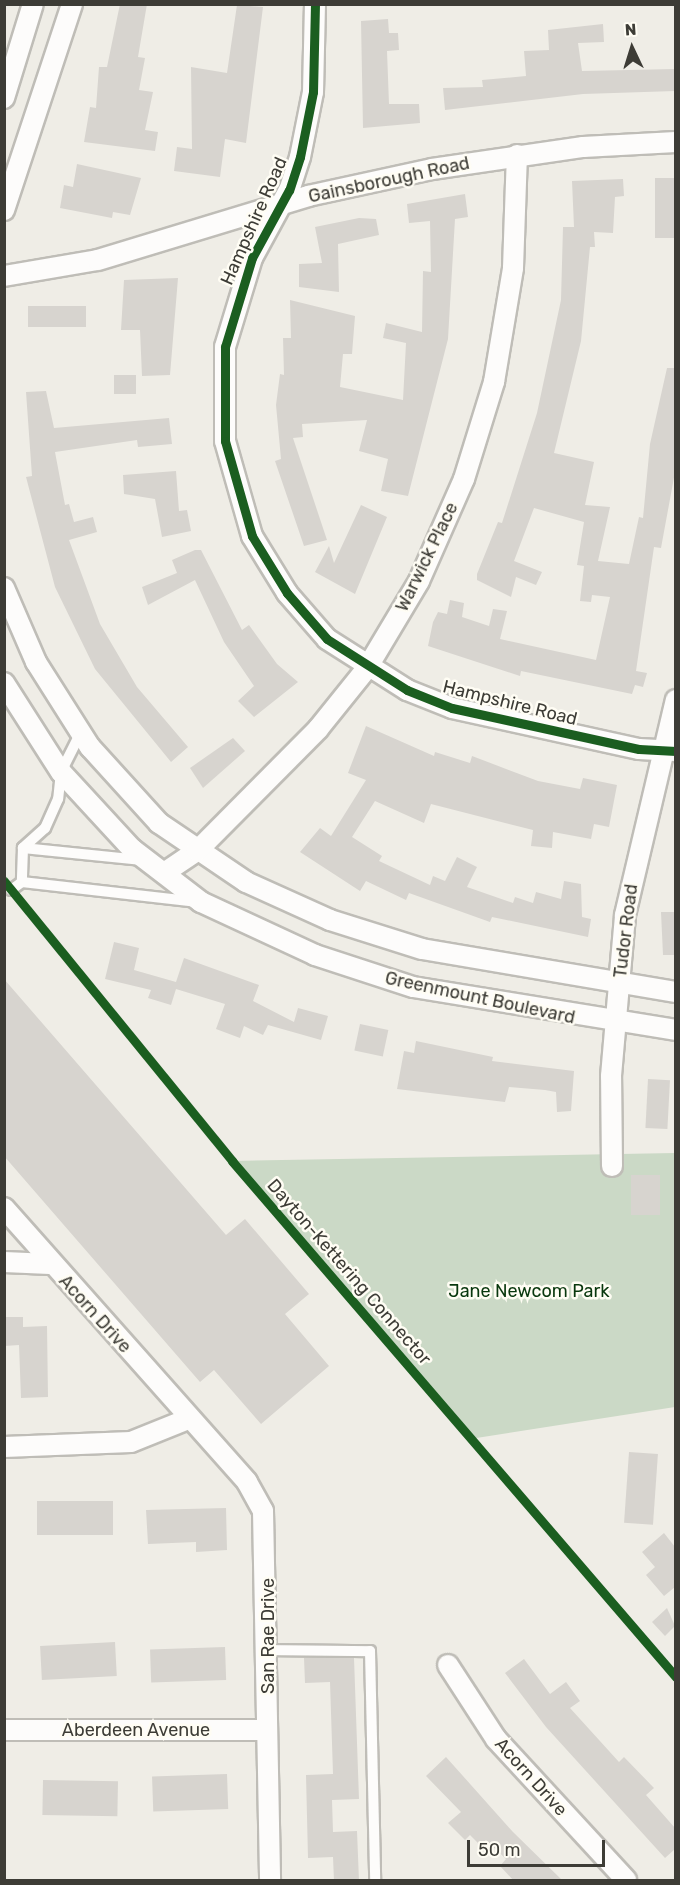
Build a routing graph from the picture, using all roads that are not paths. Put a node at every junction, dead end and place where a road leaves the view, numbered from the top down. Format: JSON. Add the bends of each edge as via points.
{"nodes":[{"id":1,"x":33,"y":4,"type":"edge"},
{"id":2,"x":72,"y":4,"type":"edge"},
{"id":3,"x":315,"y":4,"type":"edge"},
{"id":4,"x":4,"y":98,"type":"edge"},
{"id":5,"x":675,"y":142,"type":"edge"},
{"id":6,"x":517,"y":155,"type":"junction"},
{"id":7,"x":280,"y":206,"type":"junction"},
{"id":8,"x":4,"y":210,"type":"edge"},
{"id":9,"x":4,"y":276,"type":"edge"},
{"id":10,"x":4,"y":588,"type":"edge"},
{"id":11,"x":367,"y":668,"type":"junction"},
{"id":12,"x":4,"y":683,"type":"edge"},
{"id":13,"x":675,"y":700,"type":"edge"},
{"id":14,"x":80,"y":734,"type":"junction"},
{"id":15,"x":668,"y":751,"type":"edge"},
{"id":16,"x":61,"y":772,"type":"junction"},
{"id":17,"x":23,"y":848,"type":"junction"},
{"id":18,"x":197,"y":851,"type":"junction"},
{"id":19,"x":147,"y":861,"type":"junction"},
{"id":20,"x":164,"y":873,"type":"junction"},
{"id":21,"x":22,"y":882,"type":"junction"},
{"id":22,"x":12,"y":890,"type":"dead end"},
{"id":23,"x":201,"y":902,"type":"junction"},
{"id":24,"x":619,"y":986,"type":"junction"},
{"id":25,"x":675,"y":992,"type":"edge"},
{"id":26,"x":614,"y":1024,"type":"junction"},
{"id":27,"x":675,"y":1030,"type":"edge"},
{"id":28,"x":612,"y":1166,"type":"dead end"},
{"id":29,"x":4,"y":1208,"type":"edge"},
{"id":30,"x":4,"y":1262,"type":"edge"},
{"id":31,"x":50,"y":1264,"type":"junction"},
{"id":32,"x":188,"y":1419,"type":"junction"},
{"id":33,"x":4,"y":1447,"type":"edge"},
{"id":34,"x":267,"y":1650,"type":"junction"},
{"id":35,"x":448,"y":1665,"type":"dead end"},
{"id":36,"x":4,"y":1730,"type":"edge"},
{"id":37,"x":267,"y":1730,"type":"junction"},
{"id":38,"x":270,"y":1881,"type":"edge"},
{"id":39,"x":375,"y":1881,"type":"edge"},
{"id":40,"x":626,"y":1881,"type":"edge"}],
"edges":[{"from":1,"to":4,"type":"street"},
{"from":2,"to":8,"type":"street"},
{"from":3,"to":7,"type":"street","name":"Hampshire Road","via":[[309,116]]},
{"from":5,"to":6,"type":"street","name":"Gainsborough Road"},
{"from":6,"to":7,"type":"street","name":"Gainsborough Road","via":[[432,169]]},
{"from":6,"to":11,"type":"street","name":"Warwick Place","via":[[513,268],[480,433],[419,581]]},
{"from":7,"to":9,"type":"street","name":"Gainsborough Road","via":[[98,260]]},
{"from":7,"to":11,"type":"street","name":"Hampshire Road","via":[[252,258],[225,347],[222,413],[231,477],[252,536],[286,593],[327,639]]},
{"from":10,"to":14,"type":"street","name":"Greenmount Boulevard","via":[[36,662]]},
{"from":11,"to":15,"type":"street","name":"Hampshire Road","via":[[452,708]]},
{"from":11,"to":18,"type":"street","name":"Warwick Place","via":[[318,729]]},
{"from":12,"to":16,"type":"street","name":"Greenmount Boulevard"},
{"from":13,"to":15,"type":"street","name":"Tudor Road"},
{"from":14,"to":16,"type":"lane"},
{"from":14,"to":18,"type":"street","name":"Greenmount Boulevard","via":[[159,823]]},
{"from":15,"to":24,"type":"street","name":"Tudor Road","via":[[625,915]]},
{"from":16,"to":17,"type":"lane","via":[[58,799],[45,828]]},
{"from":16,"to":19,"type":"street","name":"Greenmount Boulevard"},
{"from":17,"to":19,"type":"lane"},
{"from":17,"to":21,"type":"lane"},
{"from":18,"to":20,"type":"street","name":"Warwick Place"},
{"from":18,"to":24,"type":"street","name":"Greenmount Boulevard","via":[[246,882],[375,936]]},
{"from":19,"to":20,"type":"street","name":"Greenmount Boulevard"},
{"from":20,"to":23,"type":"street","name":"Greenmount Boulevard"},
{"from":21,"to":22,"type":"lane"},
{"from":21,"to":23,"type":"lane"},
{"from":23,"to":26,"type":"street","name":"Greenmount Boulevard","via":[[363,972],[413,987]]},
{"from":24,"to":25,"type":"street","name":"Greenmount Boulevard"},
{"from":24,"to":26,"type":"street","name":"Tudor Road"},
{"from":26,"to":27,"type":"street","name":"Greenmount Boulevard"},
{"from":26,"to":28,"type":"street","name":"Tudor Road"},
{"from":29,"to":31,"type":"street","name":"Acorn Drive"},
{"from":30,"to":31,"type":"street"},
{"from":31,"to":32,"type":"street","name":"Acorn Drive"},
{"from":32,"to":33,"type":"street","via":[[131,1442]]},
{"from":32,"to":34,"type":"street","name":"San Rae Drive","via":[[247,1482],[263,1511]]},
{"from":34,"to":37,"type":"street","name":"San Rae Drive"},
{"from":34,"to":39,"type":"lane","via":[[370,1651]]},
{"from":35,"to":40,"type":"street","name":"Acorn Drive","via":[[496,1739]]},
{"from":36,"to":37,"type":"street","name":"Aberdeen Avenue"},
{"from":37,"to":38,"type":"street","name":"San Rae Drive"}]}
